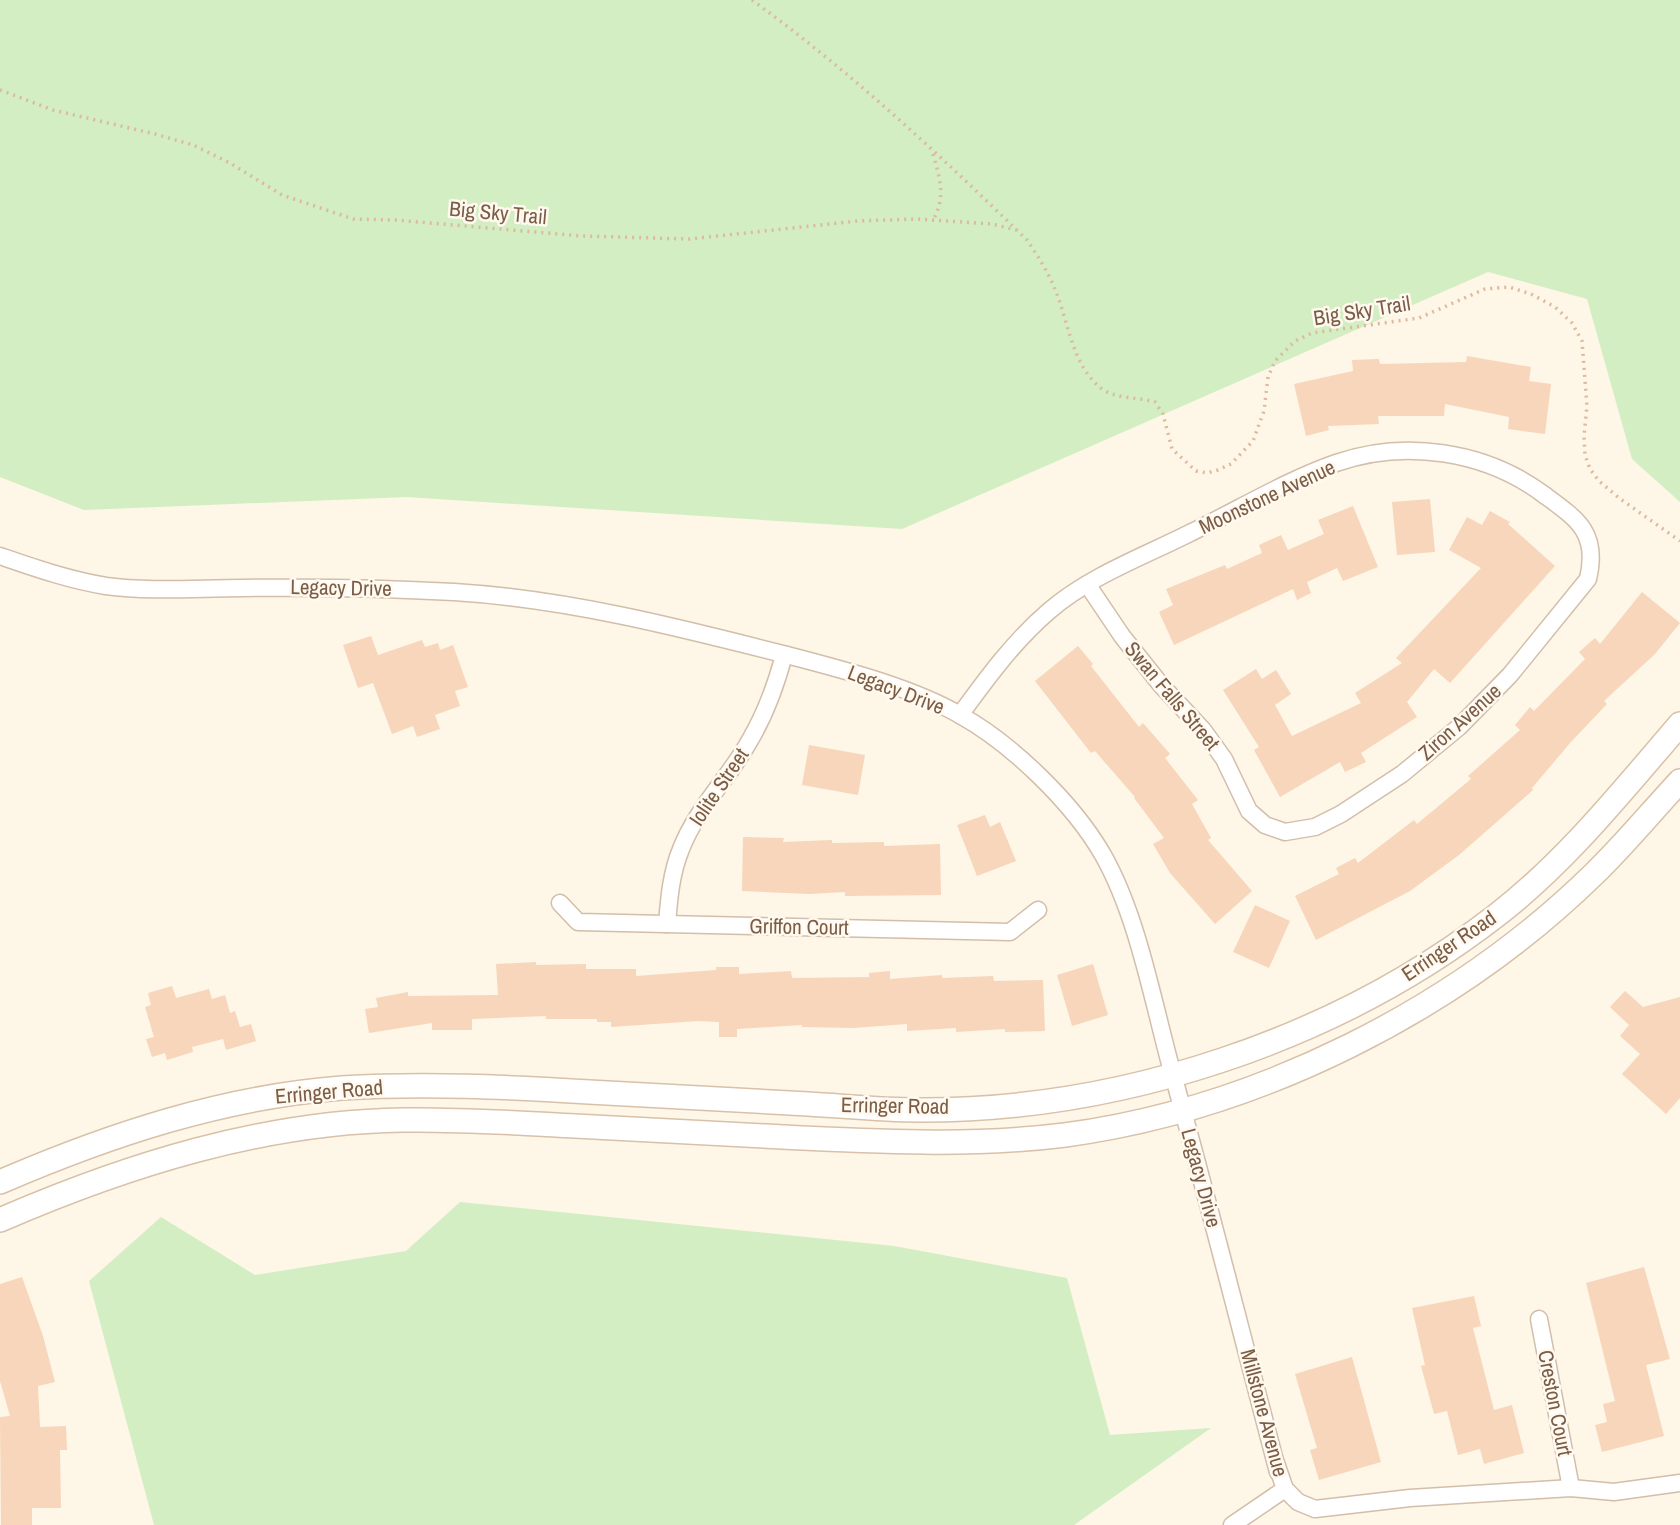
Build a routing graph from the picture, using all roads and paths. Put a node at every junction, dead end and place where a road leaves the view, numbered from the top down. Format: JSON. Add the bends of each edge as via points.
{"nodes":[{"id":1,"x":752,"y":0,"type":"edge"},
{"id":2,"x":0,"y":90,"type":"edge"},
{"id":3,"x":932,"y":152,"type":"junction"},
{"id":4,"x":933,"y":220,"type":"junction"},
{"id":5,"x":1016,"y":230,"type":"junction"},
{"id":6,"x":1680,"y":541,"type":"edge"},
{"id":7,"x":0,"y":556,"type":"edge"},
{"id":8,"x":1592,"y":561,"type":"joint"},
{"id":9,"x":1087,"y":584,"type":"junction"},
{"id":10,"x":784,"y":655,"type":"junction"},
{"id":11,"x":960,"y":715,"type":"junction"},
{"id":12,"x":1680,"y":724,"type":"edge"},
{"id":13,"x":1680,"y":780,"type":"edge"},
{"id":14,"x":1285,"y":832,"type":"joint"},
{"id":15,"x":560,"y":903,"type":"dead end"},
{"id":16,"x":1038,"y":910,"type":"dead end"},
{"id":17,"x":667,"y":924,"type":"junction"},
{"id":18,"x":1173,"y":1074,"type":"junction"},
{"id":19,"x":1183,"y":1109,"type":"junction"},
{"id":20,"x":0,"y":1182,"type":"edge"},
{"id":21,"x":0,"y":1220,"type":"edge"},
{"id":22,"x":1539,"y":1319,"type":"dead end"},
{"id":23,"x":1680,"y":1483,"type":"edge"},
{"id":24,"x":1572,"y":1488,"type":"junction"},
{"id":25,"x":1285,"y":1489,"type":"junction"},
{"id":26,"x":1232,"y":1525,"type":"edge"}],
"edges":[{"from":1,"to":3,"type":"path","name":"Big Sky Trail","via":[[840,67]]},
{"from":2,"to":4,"type":"path","name":"Big Sky Trail","via":[[53,110],[193,145],[282,195],[353,219],[689,239],[857,221]]},
{"from":3,"to":4,"type":"path","via":[[942,193]]},
{"from":3,"to":5,"type":"path","name":"Big Sky Trail"},
{"from":4,"to":5,"type":"path","name":"Big Sky Trail"},
{"from":5,"to":6,"type":"path","name":"Big Sky Trail","via":[[1039,258],[1054,287],[1084,369],[1103,390],[1155,402],[1172,449],[1196,471],[1206,473],[1231,464],[1253,441],[1275,361],[1295,341],[1312,333],[1419,318],[1485,289],[1509,287],[1531,294],[1555,307],[1582,341],[1585,455],[1590,469],[1619,498]]},
{"from":7,"to":10,"type":"street","name":"Legacy Drive","via":[[58,577],[109,586],[370,587],[488,595],[670,625]]},
{"from":8,"to":9,"type":"street","name":"Moonstone Avenue","via":[[1590,540],[1579,521],[1536,488],[1500,468],[1419,450],[1377,453],[1337,463]]},
{"from":8,"to":14,"type":"street","name":"Ziron Avenue","via":[[1580,589],[1510,675],[1459,727],[1402,774],[1341,814],[1315,827]]},
{"from":9,"to":11,"type":"street","name":"Moonstone Avenue","via":[[1020,637]]},
{"from":9,"to":14,"type":"street","name":"Swan Falls Street","via":[[1130,646],[1224,759],[1249,811],[1265,825]]},
{"from":10,"to":11,"type":"street","name":"Legacy Drive","via":[[903,690]]},
{"from":10,"to":17,"type":"street","name":"Iolite Street","via":[[774,691],[750,741],[696,817],[680,851]]},
{"from":11,"to":18,"type":"street","name":"Legacy Drive","via":[[1042,779],[1101,852],[1121,890]]},
{"from":12,"to":18,"type":"main road","name":"Erringer Road","via":[[1607,809],[1497,915],[1420,968],[1342,1012],[1256,1049]]},
{"from":13,"to":19,"type":"main road","name":"Erringer Road","via":[[1595,874],[1545,919],[1439,996],[1328,1057],[1280,1078]]},
{"from":15,"to":17,"type":"street","name":"Griffon Court","via":[[578,922]]},
{"from":16,"to":17,"type":"street","name":"Griffon Court","via":[[1010,932]]},
{"from":18,"to":19,"type":"street","name":"Legacy Drive"},
{"from":18,"to":20,"type":"main road","name":"Erringer Road","via":[[1085,1095],[919,1110],[445,1085],[340,1088],[248,1100],[159,1123]]},
{"from":19,"to":21,"type":"main road","name":"Erringer Road","via":[[1067,1135],[956,1144],[511,1122],[400,1120],[324,1126],[166,1157]]},
{"from":19,"to":25,"type":"street","name":"Millstone Avenue"},
{"from":22,"to":24,"type":"street","name":"Creston Court"},
{"from":23,"to":24,"type":"street","name":"Millstone Avenue","via":[[1614,1492]]},
{"from":24,"to":25,"type":"street","name":"Millstone Avenue","via":[[1315,1509],[1298,1502]]},
{"from":25,"to":26,"type":"street"}]}
